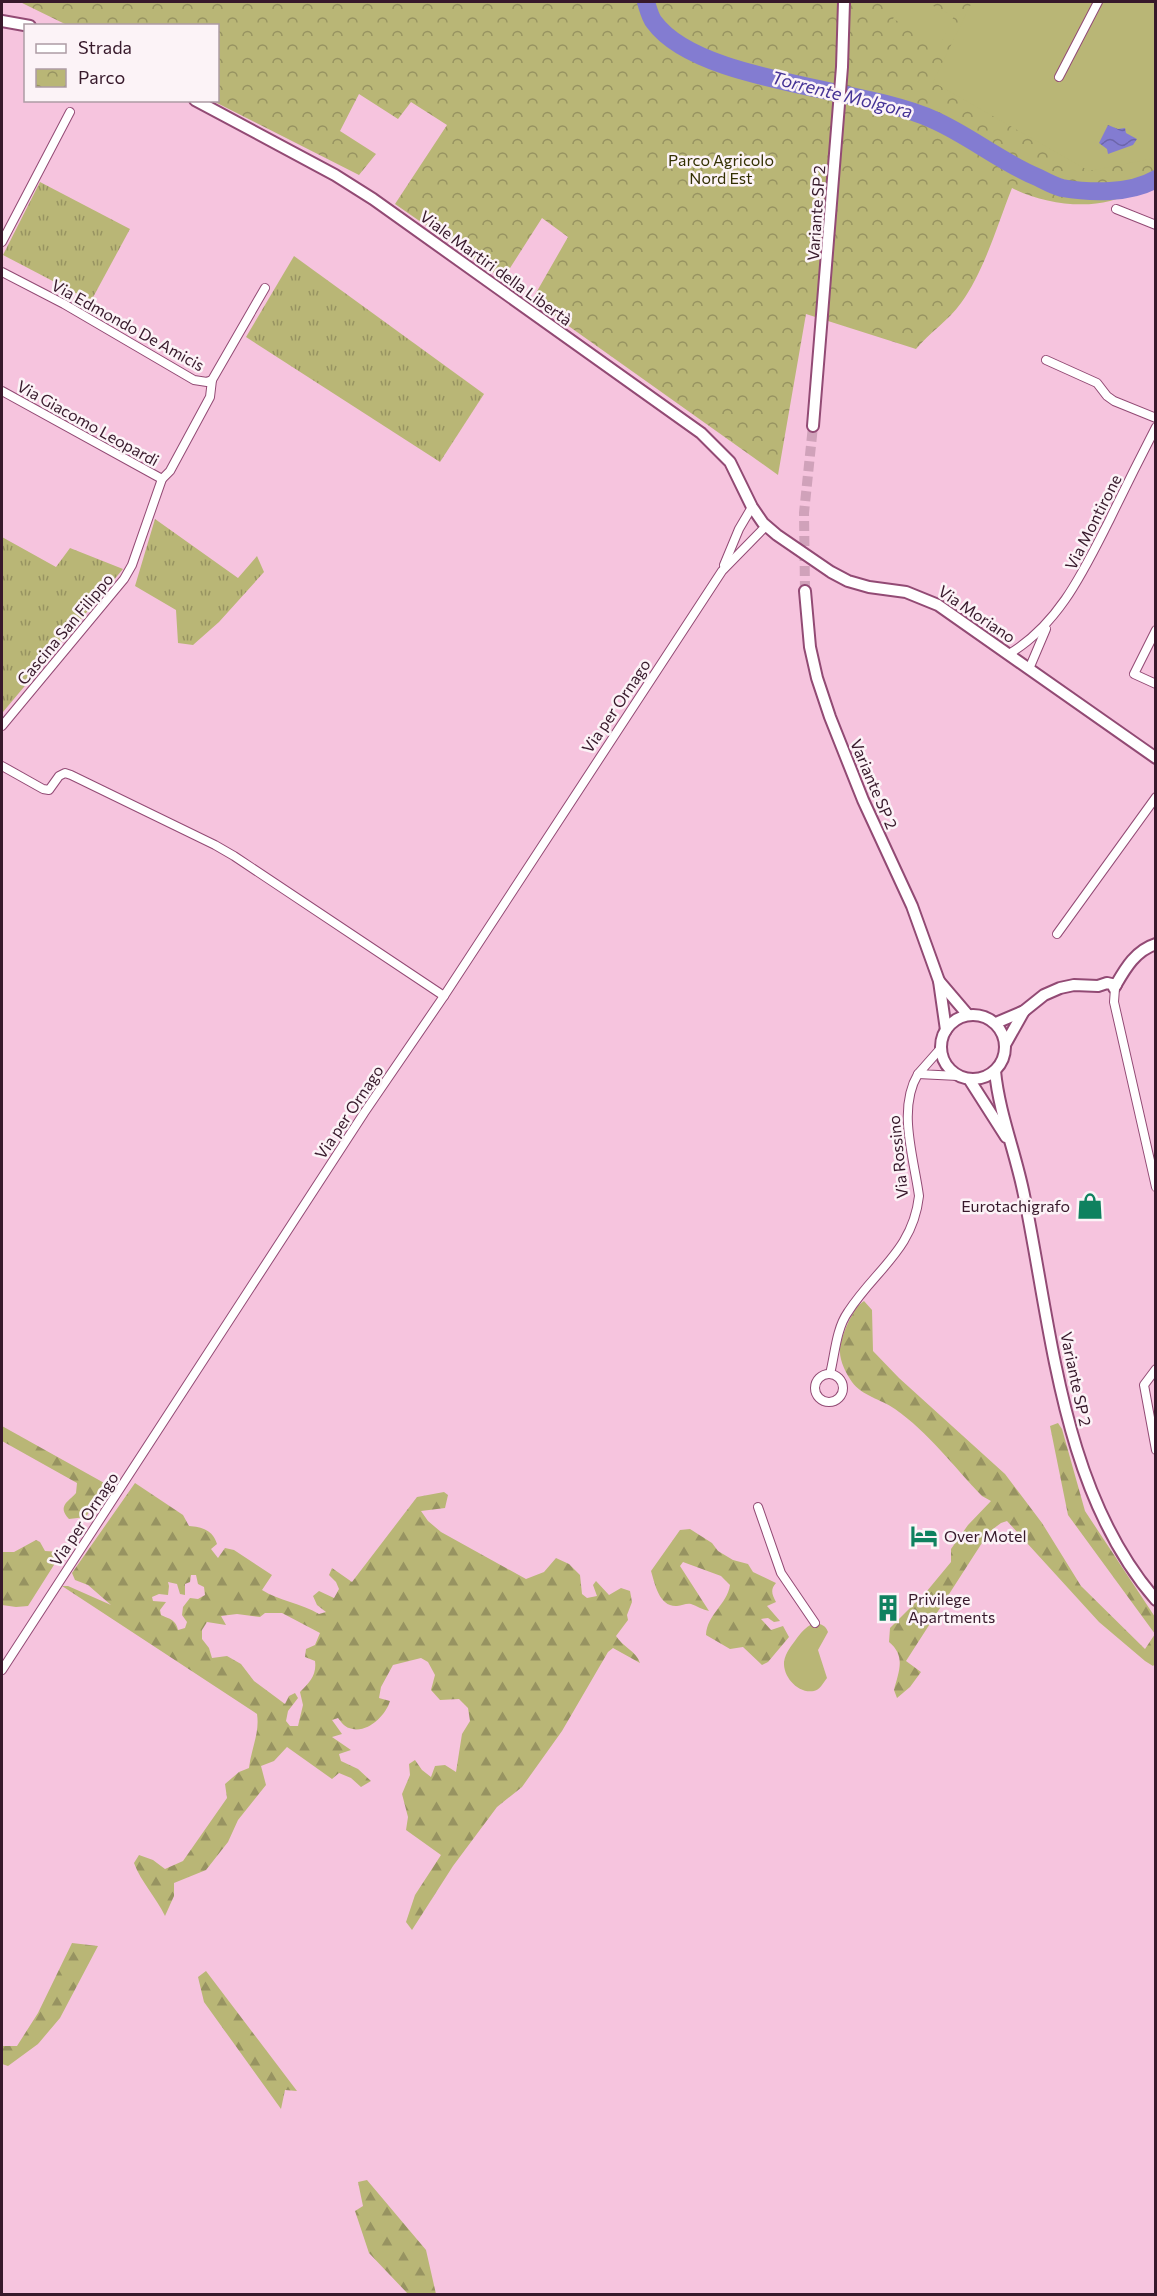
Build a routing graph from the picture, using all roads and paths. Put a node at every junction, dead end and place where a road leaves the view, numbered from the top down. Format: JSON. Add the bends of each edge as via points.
{"nodes":[{"id":1,"x":844,"y":2,"type":"edge"},
{"id":2,"x":1098,"y":2,"type":"edge"},
{"id":3,"x":2,"y":21,"type":"edge"},
{"id":4,"x":24,"y":25,"type":"edge"},
{"id":5,"x":1059,"y":77,"type":"dead end"},
{"id":6,"x":199,"y":102,"type":"edge"},
{"id":7,"x":70,"y":112,"type":"dead end"},
{"id":8,"x":1116,"y":209,"type":"dead end"},
{"id":9,"x":1155,"y":225,"type":"edge"},
{"id":10,"x":2,"y":242,"type":"edge"},
{"id":11,"x":2,"y":272,"type":"edge"},
{"id":12,"x":266,"y":288,"type":"dead end"},
{"id":13,"x":1046,"y":360,"type":"dead end"},
{"id":14,"x":212,"y":380,"type":"junction"},
{"id":15,"x":2,"y":391,"type":"edge"},
{"id":16,"x":1155,"y":418,"type":"edge"},
{"id":17,"x":813,"y":426,"type":"tunnel mouth"},
{"id":18,"x":1155,"y":427,"type":"edge"},
{"id":19,"x":162,"y":479,"type":"junction"},
{"id":20,"x":749,"y":502,"type":"junction"},
{"id":21,"x":766,"y":526,"type":"junction"},
{"id":22,"x":722,"y":571,"type":"junction"},
{"id":23,"x":805,"y":591,"type":"tunnel mouth"},
{"id":24,"x":1048,"y":624,"type":"junction"},
{"id":25,"x":1155,"y":630,"type":"edge"},
{"id":26,"x":1009,"y":654,"type":"junction"},
{"id":27,"x":1029,"y":669,"type":"junction"},
{"id":28,"x":1155,"y":684,"type":"edge"},
{"id":29,"x":2,"y":726,"type":"edge"},
{"id":30,"x":1155,"y":758,"type":"edge"},
{"id":31,"x":2,"y":766,"type":"edge"},
{"id":32,"x":1155,"y":797,"type":"edge"},
{"id":33,"x":1058,"y":934,"type":"dead end"},
{"id":34,"x":1155,"y":944,"type":"edge"},
{"id":35,"x":939,"y":981,"type":"junction"},
{"id":36,"x":1116,"y":986,"type":"junction"},
{"id":37,"x":444,"y":996,"type":"junction"},
{"id":38,"x":1024,"y":1011,"type":"junction"},
{"id":39,"x":968,"y":1015,"type":"junction"},
{"id":40,"x":996,"y":1023,"type":"junction"},
{"id":41,"x":945,"y":1030,"type":"junction"},
{"id":42,"x":1005,"y":1043,"type":"junction"},
{"id":43,"x":941,"y":1048,"type":"junction"},
{"id":44,"x":995,"y":1071,"type":"junction"},
{"id":45,"x":918,"y":1074,"type":"junction"},
{"id":46,"x":964,"y":1077,"type":"junction"},
{"id":47,"x":1012,"y":1147,"type":"junction"},
{"id":48,"x":1155,"y":1187,"type":"edge"},
{"id":49,"x":1155,"y":1369,"type":"edge"},
{"id":50,"x":830,"y":1374,"type":"dead end"},
{"id":51,"x":1155,"y":1450,"type":"edge"},
{"id":52,"x":758,"y":1507,"type":"dead end"},
{"id":53,"x":1155,"y":1600,"type":"edge"},
{"id":54,"x":815,"y":1623,"type":"dead end"},
{"id":55,"x":2,"y":1670,"type":"edge"}],
"edges":[{"from":1,"to":17,"type":"main road","name":"Variante SP 2"},
{"from":2,"to":5,"type":"street"},
{"from":3,"to":4,"type":"main road"},
{"from":6,"to":20,"type":"main road","name":"Viale Martiri della Libertà","via":[[374,199],[701,433],[730,462]]},
{"from":7,"to":10,"type":"street"},
{"from":8,"to":9,"type":"street"},
{"from":11,"to":14,"type":"street","name":"Via Edmondo De Amicis","via":[[194,380]]},
{"from":12,"to":14,"type":"street","name":"Via Edmondo De Amicis"},
{"from":13,"to":16,"type":"street","via":[[1090,379],[1114,401]]},
{"from":14,"to":19,"type":"street","name":"Cascina San Filippo","via":[[210,397]]},
{"from":15,"to":19,"type":"street","name":"Via Giacomo Leopardi"},
{"from":18,"to":24,"type":"street","name":"Via Montirone","via":[[1082,576]]},
{"from":19,"to":29,"type":"street","name":"Cascina San Filippo","via":[[124,579]]},
{"from":20,"to":21,"type":"main road","name":"Via Moriano"},
{"from":20,"to":22,"type":"street","name":"Via per Ornago"},
{"from":21,"to":22,"type":"street","name":"Via per Ornago"},
{"from":21,"to":26,"type":"main road","name":"Via Moriano","via":[[848,581],[906,592],[933,602]]},
{"from":22,"to":37,"type":"street","name":"Via per Ornago"},
{"from":23,"to":35,"type":"main road","name":"Variante SP 2","via":[[812,659],[830,717],[912,906]]},
{"from":24,"to":26,"type":"street"},
{"from":24,"to":27,"type":"street"},
{"from":25,"to":28,"type":"street","via":[[1134,674]]},
{"from":26,"to":27,"type":"main road","name":"Via Moriano"},
{"from":27,"to":30,"type":"main road","name":"Via Moriano"},
{"from":31,"to":37,"type":"street","via":[[49,790],[59,776],[71,775],[215,845]]},
{"from":32,"to":33,"type":"street"},
{"from":34,"to":36,"type":"main road","via":[[1132,960]]},
{"from":35,"to":39,"type":"main road","name":"Variante SP 2"},
{"from":35,"to":41,"type":"main road","name":"Variante SP 2"},
{"from":36,"to":38,"type":"main road","via":[[1107,982],[1060,988]]},
{"from":36,"to":48,"type":"street","via":[[1114,1002]]},
{"from":37,"to":55,"type":"street","name":"Via per Ornago"},
{"from":38,"to":40,"type":"main road"},
{"from":38,"to":42,"type":"main road"},
{"from":39,"to":40,"type":"main road","via":[[983,1016]]},
{"from":39,"to":41,"type":"main road","via":[[959,1017]]},
{"from":40,"to":42,"type":"main road"},
{"from":41,"to":43,"type":"main road","name":"Variante SP 2"},
{"from":42,"to":44,"type":"main road","via":[[1004,1058]]},
{"from":43,"to":45,"type":"street","name":"Via Rossino"},
{"from":43,"to":46,"type":"main road","name":"Variante SP 2","via":[[948,1067]]},
{"from":44,"to":46,"type":"main road","via":[[987,1076]]},
{"from":44,"to":47,"type":"main road","name":"Variante SP 2"},
{"from":45,"to":46,"type":"street"},
{"from":45,"to":50,"type":"street","name":"Via Rossino","via":[[908,1106],[918,1207],[908,1237],[847,1313],[839,1330]]},
{"from":46,"to":47,"type":"main road","name":"Variante SP 2"},
{"from":47,"to":53,"type":"main road","name":"Variante SP 2","via":[[1080,1464],[1114,1542]]},
{"from":49,"to":51,"type":"street","via":[[1144,1385]]},
{"from":52,"to":54,"type":"street","via":[[781,1573]]}]}
